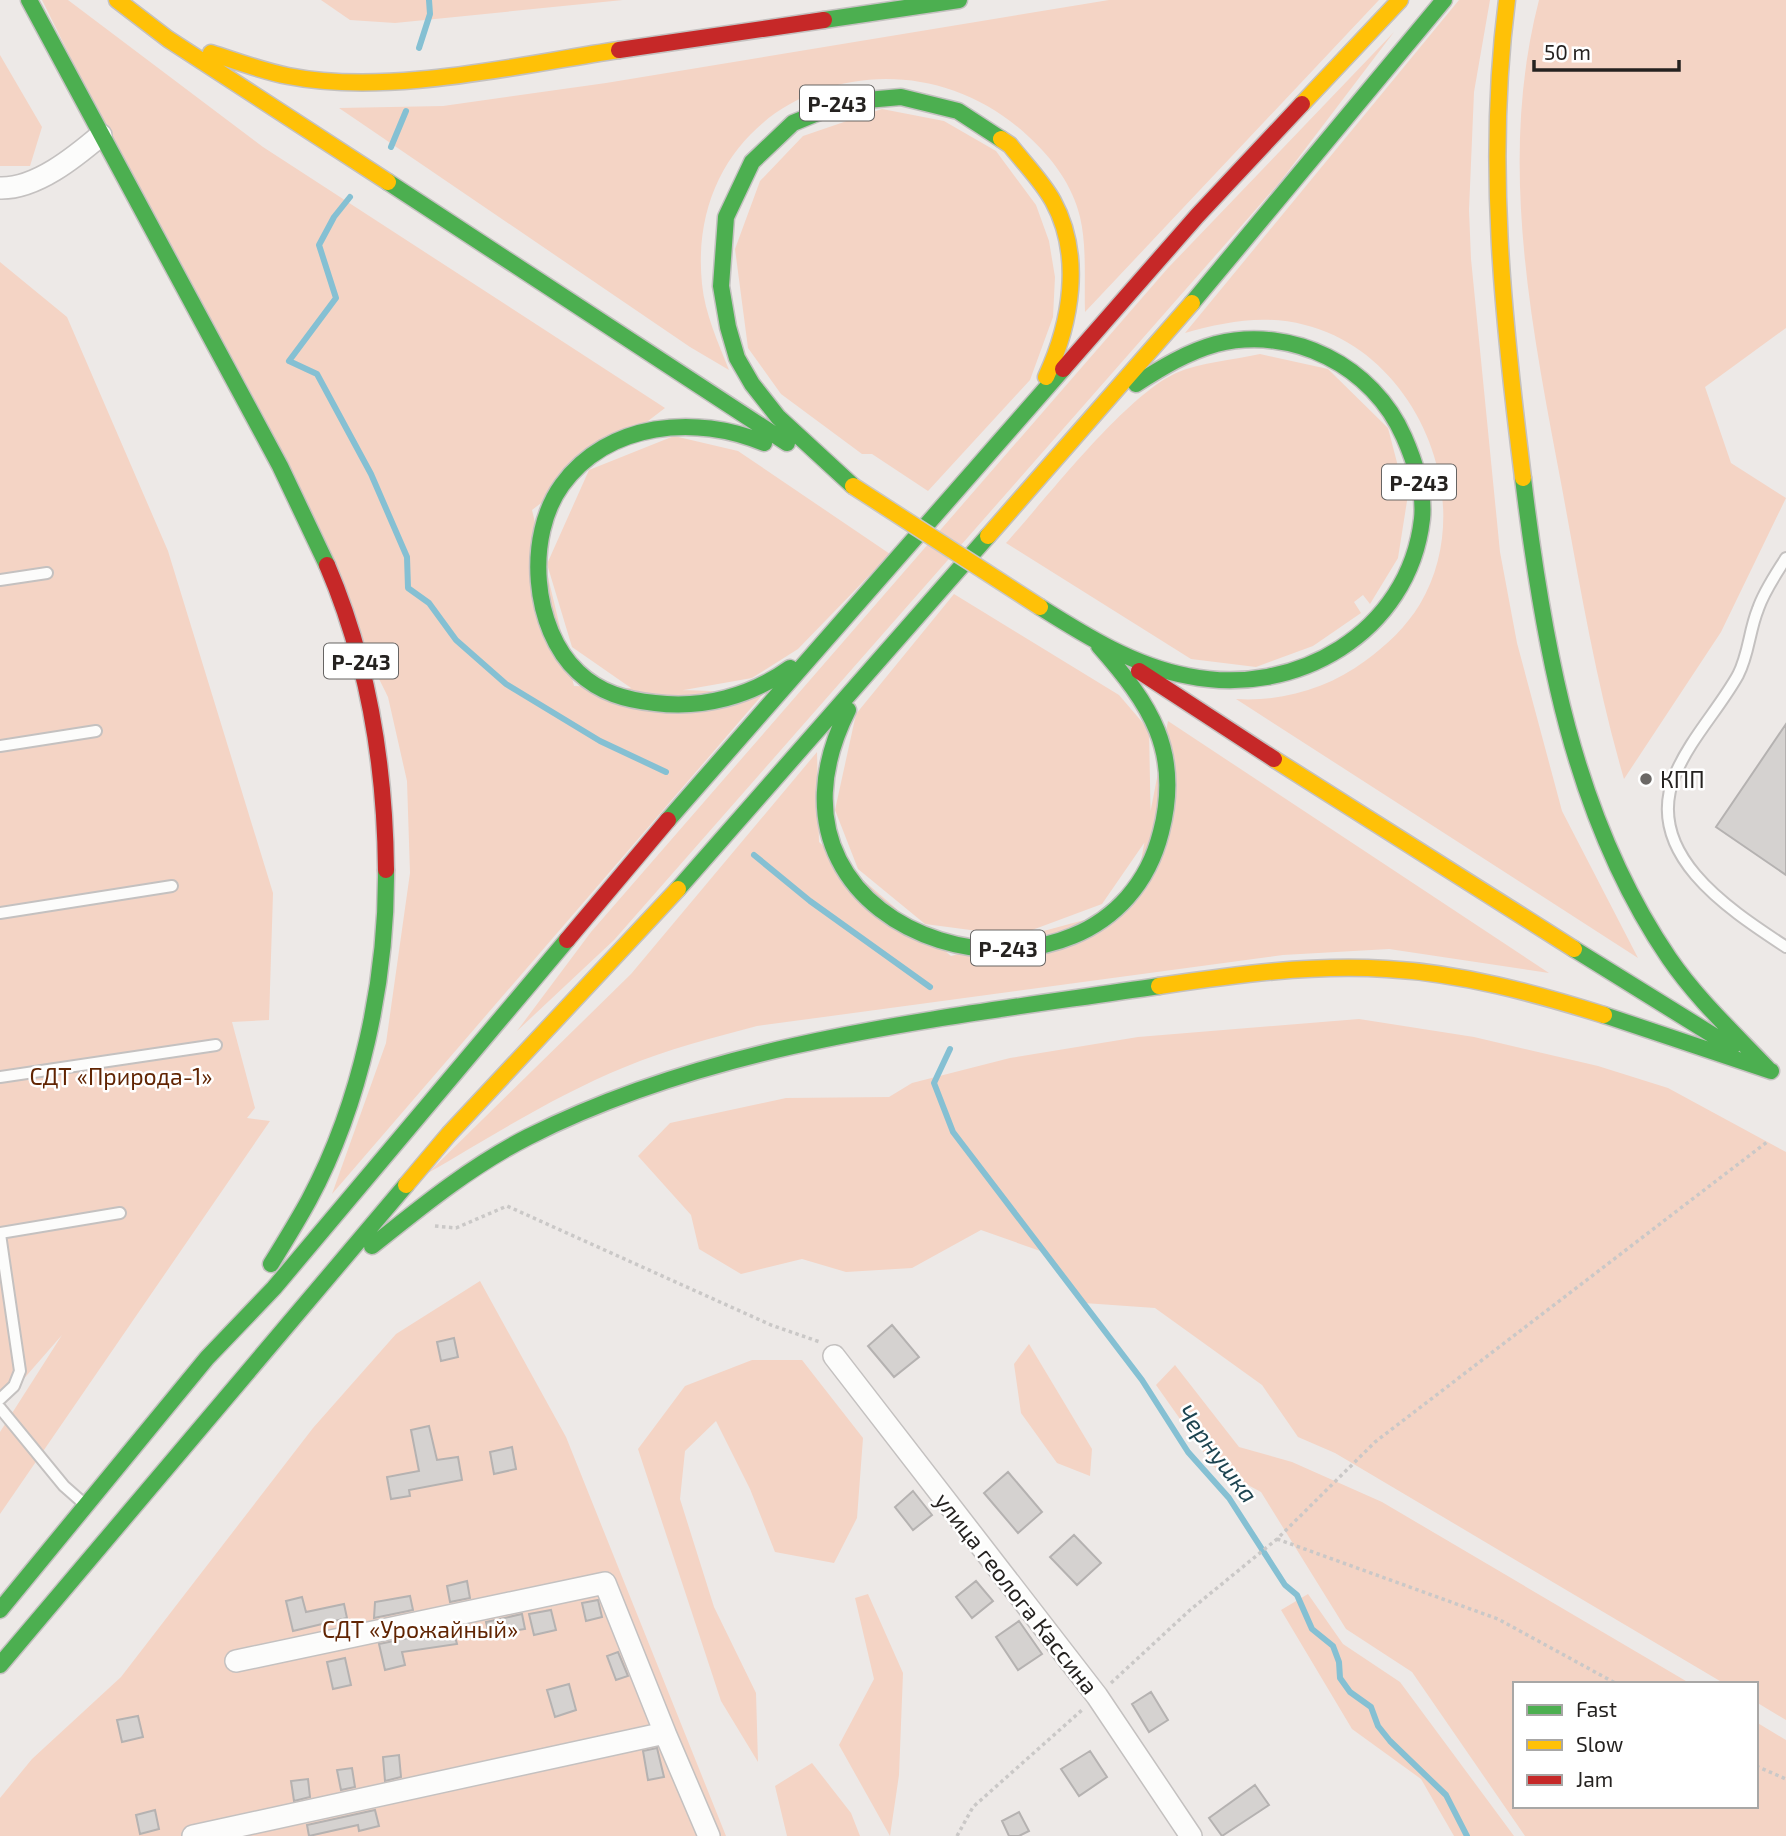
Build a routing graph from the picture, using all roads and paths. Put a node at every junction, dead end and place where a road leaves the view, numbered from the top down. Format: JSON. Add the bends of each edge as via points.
{"nodes":[{"id":1,"x":29,"y":0,"type":"edge"},
{"id":2,"x":117,"y":0,"type":"edge"},
{"id":3,"x":959,"y":0,"type":"edge"},
{"id":4,"x":1400,"y":0,"type":"edge"},
{"id":5,"x":1444,"y":0,"type":"edge"},
{"id":6,"x":1507,"y":0,"type":"edge"},
{"id":7,"x":168,"y":39,"type":"junction"},
{"id":8,"x":101,"y":135,"type":"junction"},
{"id":9,"x":0,"y":188,"type":"edge"},
{"id":10,"x":1025,"y":416,"type":"junction"},
{"id":11,"x":1073,"y":437,"type":"junction"},
{"id":12,"x":853,"y":486,"type":"junction"},
{"id":13,"x":1786,"y":558,"type":"edge"},
{"id":14,"x":47,"y":573,"type":"dead end"},
{"id":15,"x":0,"y":580,"type":"edge"},
{"id":16,"x":825,"y":640,"type":"junction"},
{"id":17,"x":1100,"y":646,"type":"junction"},
{"id":18,"x":876,"y":662,"type":"junction"},
{"id":19,"x":96,"y":731,"type":"dead end"},
{"id":20,"x":0,"y":746,"type":"edge"},
{"id":21,"x":172,"y":886,"type":"dead end"},
{"id":22,"x":0,"y":913,"type":"edge"},
{"id":23,"x":1786,"y":947,"type":"edge"},
{"id":24,"x":216,"y":1045,"type":"dead end"},
{"id":25,"x":1771,"y":1071,"type":"junction"},
{"id":26,"x":0,"y":1077,"type":"edge"},
{"id":27,"x":1786,"y":1081,"type":"edge"},
{"id":28,"x":1766,"y":1142,"type":"dead end"},
{"id":29,"x":414,"y":1210,"type":"junction"},
{"id":30,"x":120,"y":1213,"type":"dead end"},
{"id":31,"x":0,"y":1234,"type":"edge"},
{"id":32,"x":834,"y":1356,"type":"joint"},
{"id":33,"x":207,"y":1358,"type":"junction"},
{"id":34,"x":239,"y":1380,"type":"junction"},
{"id":35,"x":0,"y":1399,"type":"edge"},
{"id":36,"x":0,"y":1408,"type":"edge"},
{"id":37,"x":85,"y":1505,"type":"junction"},
{"id":38,"x":1277,"y":1539,"type":"junction"},
{"id":39,"x":0,"y":1610,"type":"edge"},
{"id":40,"x":236,"y":1661,"type":"dead end"},
{"id":41,"x":0,"y":1665,"type":"edge"},
{"id":42,"x":1613,"y":1682,"type":"edge"},
{"id":43,"x":1097,"y":1696,"type":"junction"},
{"id":44,"x":665,"y":1732,"type":"junction"},
{"id":45,"x":1758,"y":1767,"type":"edge"},
{"id":46,"x":1786,"y":1779,"type":"edge"},
{"id":47,"x":193,"y":1836,"type":"edge"},
{"id":48,"x":709,"y":1836,"type":"edge"},
{"id":49,"x":957,"y":1836,"type":"edge"},
{"id":50,"x":1191,"y":1836,"type":"edge"}],
"edges":[{"from":1,"to":8,"type":"main road","number":"Р-243"},
{"from":2,"to":7,"type":"main road","number":"Р-243"},
{"from":3,"to":7,"type":"main road","number":"Р-243","via":[[406,79],[346,82],[288,76]]},
{"from":4,"to":10,"type":"main road","number":"Р-243","via":[[1197,216]]},
{"from":5,"to":11,"type":"main road","number":"Р-243","via":[[1243,245]]},
{"from":6,"to":25,"type":"main road","via":[[1494,123],[1496,234],[1523,488],[1560,696],[1605,835],[1659,942],[1692,988]]},
{"from":7,"to":12,"type":"main road","number":"Р-243"},
{"from":8,"to":9,"type":"street","via":[[48,173]]},
{"from":8,"to":33,"type":"main road","number":"Р-243","via":[[312,532],[360,656],[381,765],[388,880],[384,934],[375,998],[350,1095],[322,1168],[282,1247]]},
{"from":10,"to":12,"type":"main road","number":"Р-243","via":[[1056,358],[1069,301],[1070,267],[1057,209],[1027,159],[977,120],[930,100],[869,96],[806,115],[761,151],[726,211],[719,265],[723,307],[742,367],[759,392],[785,423]]},
{"from":10,"to":16,"type":"main road","number":"Р-243"},
{"from":11,"to":17,"type":"main road","number":"Р-243","via":[[1128,389],[1176,358],[1206,345],[1240,338],[1268,339],[1327,354],[1361,375],[1386,401],[1405,432],[1418,469],[1421,532],[1405,585],[1373,626],[1329,659],[1266,679],[1222,681],[1184,675]]},
{"from":11,"to":18,"type":"main road","number":"Р-243"},
{"from":12,"to":16,"type":"main road","number":"Р-243","via":[[730,430],[703,425],[645,430],[602,447],[568,475],[551,502],[538,541],[536,584],[551,634],[576,670],[607,693],[627,701],[679,706],[744,692],[781,675]]},
{"from":12,"to":17,"type":"main road","number":"Р-243","bridge":true},
{"from":13,"to":23,"type":"lane","via":[[1758,609],[1744,663],[1681,762],[1668,800],[1670,828],[1691,870],[1718,900]]},
{"from":14,"to":15,"type":"lane"},
{"from":16,"to":33,"type":"main road","number":"Р-243","via":[[274,1288]]},
{"from":17,"to":18,"type":"main road","number":"Р-243","via":[[1139,694],[1162,742],[1168,806],[1158,847],[1138,885],[1118,907],[1088,927],[1029,946],[991,949],[950,944],[916,933],[874,903],[832,849],[822,814],[824,766],[832,739]]},
{"from":17,"to":25,"type":"main road","number":"Р-243","via":[[1461,879]]},
{"from":18,"to":34,"type":"main road","number":"Р-243","via":[[665,904],[450,1134]]},
{"from":19,"to":20,"type":"lane"},
{"from":21,"to":22,"type":"lane"},
{"from":24,"to":26,"type":"lane"},
{"from":25,"to":27,"type":"main road"},
{"from":25,"to":29,"type":"main road","via":[[1485,982],[1388,969],[1282,972],[948,1019],[752,1054],[594,1107],[500,1153]]},
{"from":28,"to":38,"type":"path","via":[[1375,1442]]},
{"from":29,"to":32,"type":"path","via":[[438,1228],[456,1228],[507,1206],[771,1325],[813,1337]]},
{"from":29,"to":34,"type":"main road","via":[[366,1251]]},
{"from":30,"to":31,"type":"lane"},
{"from":31,"to":35,"type":"lane","via":[[20,1371],[14,1387]]},
{"from":32,"to":43,"type":"street","name":"улица геолога Кассина"},
{"from":33,"to":37,"type":"main road"},
{"from":34,"to":41,"type":"main road"},
{"from":36,"to":37,"type":"lane"},
{"from":37,"to":39,"type":"main road"},
{"from":38,"to":42,"type":"path","via":[[1498,1619]]},
{"from":38,"to":43,"type":"path"},
{"from":40,"to":44,"type":"street","via":[[605,1583]]},
{"from":43,"to":49,"type":"path","via":[[973,1807]]},
{"from":43,"to":50,"type":"street","name":"улица геолога Кассина"},
{"from":44,"to":47,"type":"street"},
{"from":44,"to":48,"type":"street"},
{"from":45,"to":46,"type":"path"}]}
